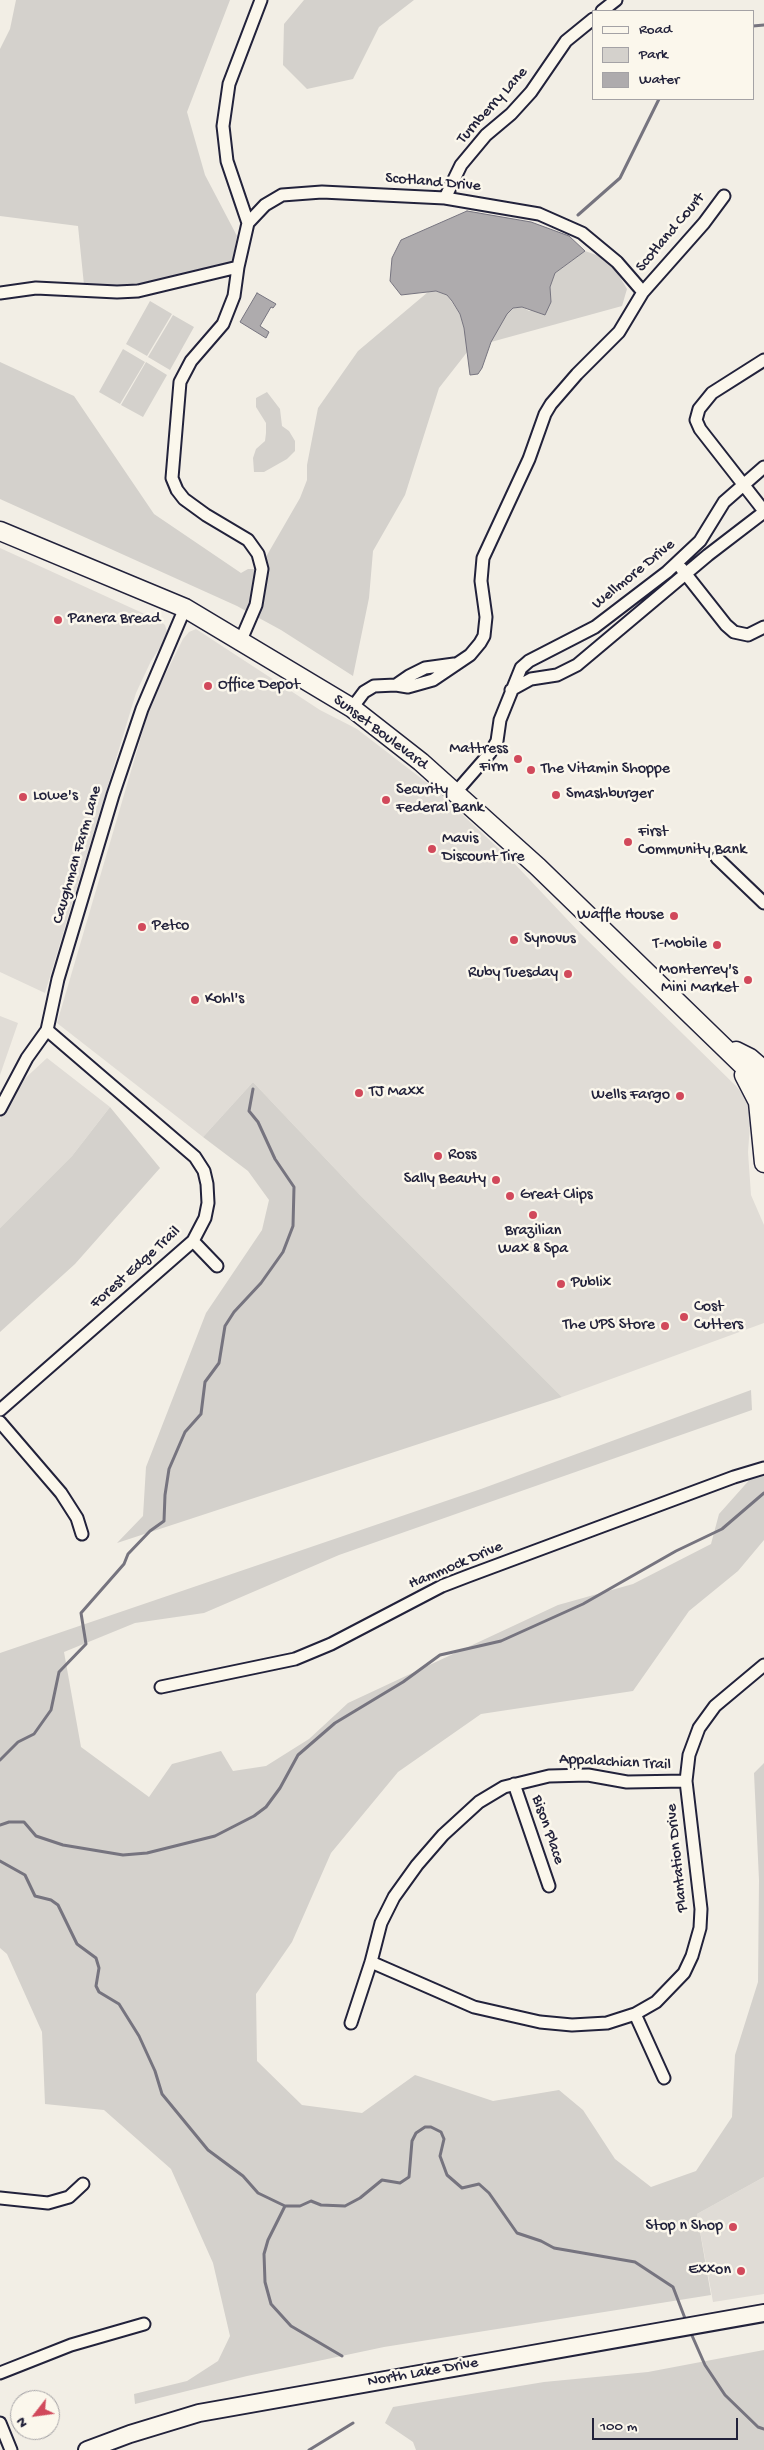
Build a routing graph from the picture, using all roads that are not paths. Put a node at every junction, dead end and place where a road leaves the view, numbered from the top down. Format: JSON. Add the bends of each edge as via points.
{"nodes":[{"id":1,"x":261,"y":0,"type":"edge"},
{"id":2,"x":616,"y":0,"type":"edge"},
{"id":3,"x":603,"y":10,"type":"edge"},
{"id":4,"x":592,"y":20,"type":"edge"},
{"id":5,"x":724,"y":196,"type":"dead end"},
{"id":6,"x":445,"y":198,"type":"junction"},
{"id":7,"x":248,"y":223,"type":"junction"},
{"id":8,"x":238,"y":267,"type":"junction"},
{"id":9,"x":643,"y":292,"type":"junction"},
{"id":10,"x":0,"y":293,"type":"edge"},
{"id":11,"x":764,"y":360,"type":"edge"},
{"id":12,"x":764,"y":467,"type":"edge"},
{"id":13,"x":744,"y":484,"type":"junction"},
{"id":14,"x":764,"y":512,"type":"edge"},
{"id":15,"x":0,"y":531,"type":"edge"},
{"id":16,"x":678,"y":563,"type":"junction"},
{"id":17,"x":686,"y":574,"type":"junction"},
{"id":18,"x":184,"y":608,"type":"junction"},
{"id":19,"x":764,"y":627,"type":"edge"},
{"id":20,"x":241,"y":640,"type":"junction"},
{"id":21,"x":511,"y":690,"type":"junction"},
{"id":22,"x":352,"y":708,"type":"junction"},
{"id":23,"x":456,"y":792,"type":"junction"},
{"id":24,"x":717,"y":858,"type":"dead end"},
{"id":25,"x":764,"y":903,"type":"edge"},
{"id":26,"x":47,"y":1030,"type":"junction"},
{"id":27,"x":724,"y":1048,"type":"junction"},
{"id":28,"x":764,"y":1070,"type":"edge"},
{"id":29,"x":764,"y":1086,"type":"edge"},
{"id":30,"x":0,"y":1108,"type":"edge"},
{"id":31,"x":764,"y":1163,"type":"edge"},
{"id":32,"x":193,"y":1241,"type":"junction"},
{"id":33,"x":217,"y":1266,"type":"dead end"},
{"id":34,"x":0,"y":1410,"type":"edge"},
{"id":35,"x":0,"y":1422,"type":"edge"},
{"id":36,"x":764,"y":1468,"type":"edge"},
{"id":37,"x":82,"y":1534,"type":"dead end"},
{"id":38,"x":764,"y":1665,"type":"edge"},
{"id":39,"x":160,"y":1687,"type":"dead end"},
{"id":40,"x":686,"y":1781,"type":"junction"},
{"id":41,"x":514,"y":1784,"type":"junction"},
{"id":42,"x":549,"y":1886,"type":"dead end"},
{"id":43,"x":371,"y":1962,"type":"junction"},
{"id":44,"x":635,"y":2014,"type":"junction"},
{"id":45,"x":351,"y":2024,"type":"dead end"},
{"id":46,"x":664,"y":2078,"type":"dead end"},
{"id":47,"x":83,"y":2184,"type":"dead end"},
{"id":48,"x":0,"y":2198,"type":"edge"},
{"id":49,"x":764,"y":2313,"type":"edge"},
{"id":50,"x":144,"y":2324,"type":"dead end"},
{"id":51,"x":0,"y":2373,"type":"edge"},
{"id":52,"x":0,"y":2423,"type":"edge"},
{"id":53,"x":11,"y":2450,"type":"edge"},
{"id":54,"x":87,"y":2450,"type":"edge"}],
"edges":[{"from":1,"to":7,"type":"street","via":[[229,84],[223,126],[227,161]]},
{"from":2,"to":3,"type":"street"},
{"from":4,"to":6,"type":"street","name":"Turnberry Lane","via":[[566,41],[531,92],[474,150],[454,178]]},
{"from":5,"to":9,"type":"street","name":"Scotland Court"},
{"from":6,"to":7,"type":"street","name":"Scotland Drive","via":[[298,193],[274,198]]},
{"from":6,"to":9,"type":"street","name":"Scotland Drive","via":[[539,214],[572,227],[617,262]]},
{"from":7,"to":8,"type":"street"},
{"from":8,"to":10,"type":"street","via":[[138,291],[36,288]]},
{"from":8,"to":20,"type":"street","via":[[234,296],[223,324],[191,361],[180,382],[172,478],[184,499],[248,540],[258,554],[262,569],[256,605]]},
{"from":9,"to":22,"type":"street","via":[[620,332],[577,374],[545,414],[529,459],[483,558],[484,636],[470,655],[426,684],[408,687],[384,684],[364,692]]},
{"from":11,"to":13,"type":"street","via":[[712,393],[696,415],[700,429]]},
{"from":12,"to":13,"type":"street","name":"Wellmore Drive"},
{"from":13,"to":14,"type":"street"},
{"from":13,"to":16,"type":"street","name":"Wellmore Drive","via":[[724,502],[700,542]]},
{"from":14,"to":17,"type":"street","name":"Wellmore Drive"},
{"from":15,"to":18,"type":"main road","name":"Sunset Boulevard"},
{"from":16,"to":17,"type":"street"},
{"from":16,"to":21,"type":"street","name":"Wellmore Drive","via":[[595,627],[529,661],[521,668]]},
{"from":17,"to":19,"type":"street","via":[[734,632],[748,635]]},
{"from":17,"to":21,"type":"street","name":"Wellmore Drive","via":[[577,665],[557,675],[531,679]]},
{"from":18,"to":20,"type":"main road","name":"Sunset Boulevard"},
{"from":18,"to":26,"type":"street","name":"Caughman Farm Lane","via":[[142,709],[113,794],[58,979]]},
{"from":20,"to":22,"type":"main road","name":"Sunset Boulevard"},
{"from":21,"to":23,"type":"street","name":"Wellmore Drive","via":[[500,720],[497,741]]},
{"from":22,"to":23,"type":"main road","name":"Sunset Boulevard"},
{"from":23,"to":27,"type":"main road","name":"Sunset Boulevard","via":[[545,873]]},
{"from":24,"to":25,"type":"street"},
{"from":26,"to":30,"type":"street","name":"Caughman Farm Lane","via":[[27,1058]]},
{"from":26,"to":32,"type":"street","name":"Forest Edge Trail","via":[[195,1157],[208,1184],[208,1204]]},
{"from":27,"to":28,"type":"main road","via":[[750,1058]]},
{"from":27,"to":29,"type":"main road","name":"Sunset Boulevard"},
{"from":27,"to":31,"type":"main road","via":[[748,1081],[758,1102]]},
{"from":32,"to":33,"type":"street"},
{"from":32,"to":34,"type":"street","name":"Forest Edge Trail"},
{"from":35,"to":37,"type":"street","via":[[61,1493],[77,1518]]},
{"from":36,"to":39,"type":"street","name":"Hammock Drive","via":[[442,1586],[331,1644],[295,1659]]},
{"from":38,"to":40,"type":"street","name":"Plantation Drive","via":[[721,1699],[704,1720],[689,1755]]},
{"from":40,"to":41,"type":"street","name":"Appalachian Trail","via":[[627,1782],[569,1774]]},
{"from":40,"to":44,"type":"street","name":"Plantation Drive","via":[[701,1909],[698,1938],[678,1981],[656,2002]]},
{"from":41,"to":42,"type":"street","name":"Bison Place"},
{"from":41,"to":43,"type":"street","name":"Appalachian Trail","via":[[495,1791],[464,1814],[417,1865],[394,1897],[381,1923]]},
{"from":43,"to":44,"type":"street","name":"Plantation Drive","via":[[466,2004],[518,2019],[572,2025],[597,2024]]},
{"from":43,"to":45,"type":"street","name":"Appalachian Trail"},
{"from":44,"to":46,"type":"street"},
{"from":47,"to":48,"type":"street","via":[[69,2197],[48,2203]]},
{"from":49,"to":54,"type":"main road","name":"North Lake Drive","via":[[705,2326],[198,2413]]},
{"from":50,"to":51,"type":"street","via":[[71,2345]]},
{"from":52,"to":53,"type":"street"}]}
